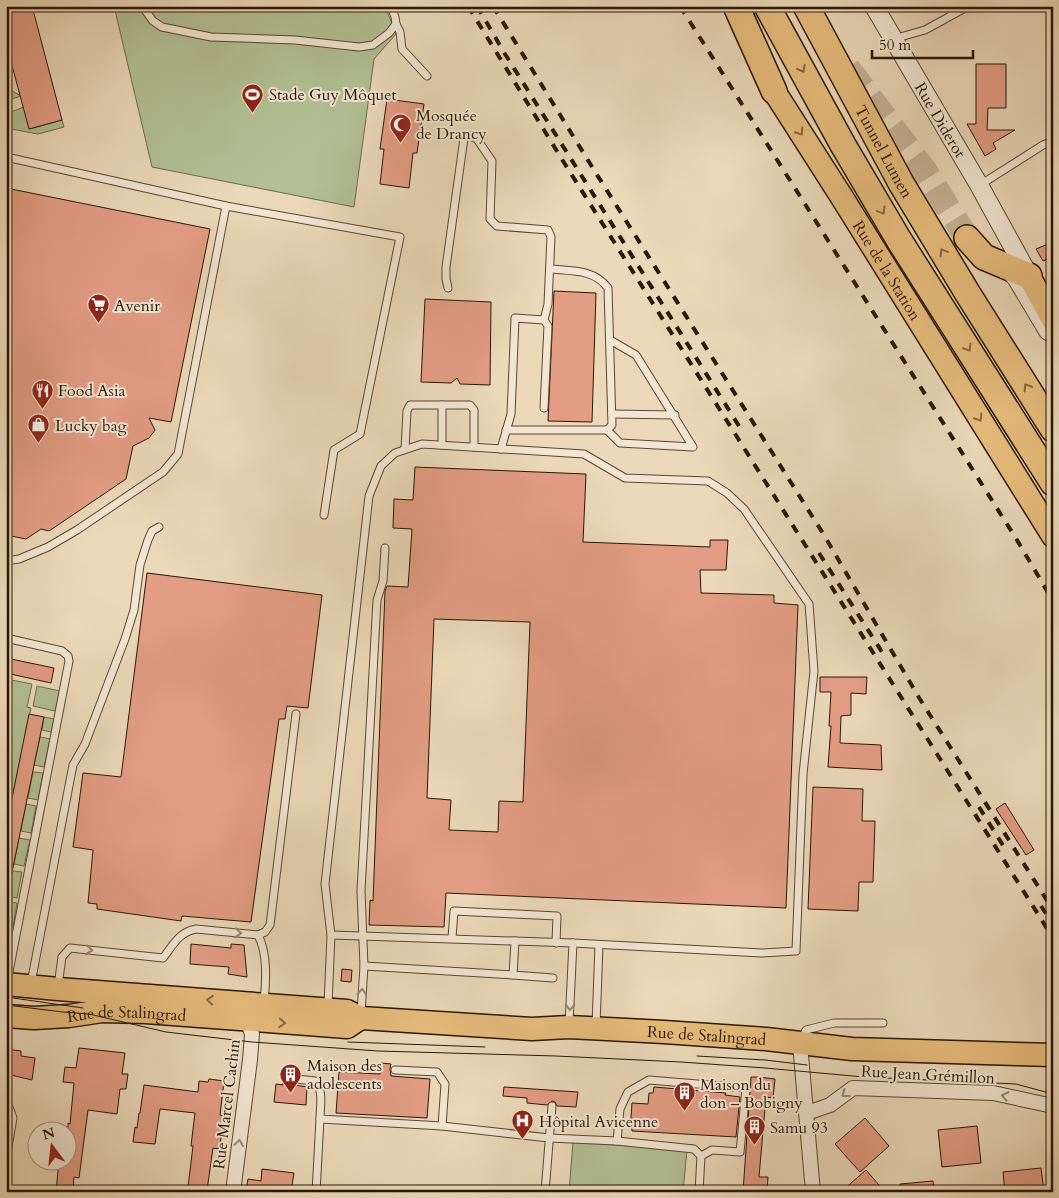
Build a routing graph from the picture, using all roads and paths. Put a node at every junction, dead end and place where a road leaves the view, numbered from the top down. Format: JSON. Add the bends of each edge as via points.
{"nodes":[{"id":1,"x":391,"y":6,"type":"edge"},
{"id":2,"x":722,"y":6,"type":"edge"},
{"id":3,"x":736,"y":6,"type":"edge"},
{"id":4,"x":806,"y":6,"type":"edge"},
{"id":5,"x":1034,"y":6,"type":"edge"},
{"id":6,"x":965,"y":7,"type":"edge"},
{"id":7,"x":876,"y":8,"type":"edge"},
{"id":8,"x":145,"y":10,"type":"dead end"},
{"id":9,"x":773,"y":16,"type":"edge"},
{"id":10,"x":396,"y":24,"type":"junction"},
{"id":11,"x":892,"y":39,"type":"junction"},
{"id":12,"x":426,"y":76,"type":"dead end"},
{"id":13,"x":774,"y":91,"type":"junction"},
{"id":14,"x":1053,"y":141,"type":"edge"},
{"id":15,"x":6,"y":157,"type":"edge"},
{"id":16,"x":979,"y":186,"type":"junction"},
{"id":17,"x":226,"y":206,"type":"junction"},
{"id":18,"x":992,"y":210,"type":"junction"},
{"id":19,"x":967,"y":238,"type":"tunnel mouth"},
{"id":20,"x":1006,"y":266,"type":"junction"},
{"id":21,"x":550,"y":269,"type":"junction"},
{"id":22,"x":1029,"y":276,"type":"junction"},
{"id":23,"x":448,"y":288,"type":"dead end"},
{"id":24,"x":1049,"y":307,"type":"edge"},
{"id":25,"x":544,"y":320,"type":"junction"},
{"id":26,"x":1053,"y":333,"type":"edge"},
{"id":27,"x":610,"y":340,"type":"junction"},
{"id":28,"x":442,"y":405,"type":"junction"},
{"id":29,"x":544,"y":408,"type":"dead end"},
{"id":30,"x":612,"y":414,"type":"junction"},
{"id":31,"x":674,"y":415,"type":"junction"},
{"id":32,"x":1053,"y":429,"type":"edge"},
{"id":33,"x":506,"y":430,"type":"junction"},
{"id":34,"x":607,"y":430,"type":"junction"},
{"id":35,"x":442,"y":445,"type":"junction"},
{"id":36,"x":474,"y":447,"type":"junction"},
{"id":37,"x":501,"y":448,"type":"junction"},
{"id":38,"x":405,"y":449,"type":"junction"},
{"id":39,"x":1053,"y":483,"type":"edge"},
{"id":40,"x":324,"y":515,"type":"dead end"},
{"id":41,"x":159,"y":527,"type":"dead end"},
{"id":42,"x":1053,"y":536,"type":"edge"},
{"id":43,"x":385,"y":548,"type":"dead end"},
{"id":44,"x":6,"y":561,"type":"edge"},
{"id":45,"x":6,"y":638,"type":"edge"},
{"id":46,"x":296,"y":714,"type":"dead end"},
{"id":47,"x":331,"y":934,"type":"junction"},
{"id":48,"x":258,"y":935,"type":"junction"},
{"id":49,"x":363,"y":935,"type":"junction"},
{"id":50,"x":452,"y":938,"type":"junction"},
{"id":51,"x":515,"y":941,"type":"junction"},
{"id":52,"x":556,"y":943,"type":"junction"},
{"id":53,"x":573,"y":943,"type":"junction"},
{"id":54,"x":599,"y":945,"type":"junction"},
{"id":55,"x":364,"y":966,"type":"junction"},
{"id":56,"x":513,"y":975,"type":"junction"},
{"id":57,"x":554,"y":978,"type":"dead end"},
{"id":58,"x":6,"y":984,"type":"edge"},
{"id":59,"x":30,"y":986,"type":"junction"},
{"id":60,"x":58,"y":989,"type":"junction"},
{"id":61,"x":234,"y":1002,"type":"junction"},
{"id":62,"x":264,"y":1005,"type":"junction"},
{"id":63,"x":328,"y":1010,"type":"junction"},
{"id":64,"x":6,"y":1016,"type":"edge"},
{"id":65,"x":361,"y":1018,"type":"junction"},
{"id":66,"x":247,"y":1020,"type":"junction"},
{"id":67,"x":883,"y":1023,"type":"dead end"},
{"id":68,"x":569,"y":1027,"type":"junction"},
{"id":69,"x":596,"y":1028,"type":"junction"},
{"id":70,"x":800,"y":1044,"type":"junction"},
{"id":71,"x":1053,"y":1055,"type":"edge"},
{"id":72,"x":395,"y":1070,"type":"dead end"},
{"id":73,"x":296,"y":1078,"type":"dead end"},
{"id":74,"x":6,"y":1099,"type":"edge"},
{"id":75,"x":552,"y":1106,"type":"dead end"},
{"id":76,"x":1053,"y":1107,"type":"edge"},
{"id":77,"x":807,"y":1113,"type":"junction"},
{"id":78,"x":320,"y":1119,"type":"junction"},
{"id":79,"x":442,"y":1126,"type":"junction"},
{"id":80,"x":548,"y":1138,"type":"junction"},
{"id":81,"x":617,"y":1141,"type":"junction"},
{"id":82,"x":701,"y":1156,"type":"junction"},
{"id":83,"x":6,"y":1159,"type":"edge"},
{"id":84,"x":233,"y":1192,"type":"edge"},
{"id":85,"x":316,"y":1192,"type":"edge"},
{"id":86,"x":544,"y":1192,"type":"edge"},
{"id":87,"x":699,"y":1192,"type":"edge"},
{"id":88,"x":813,"y":1192,"type":"edge"}],
"edges":[{"from":1,"to":10,"type":"lane"},
{"from":2,"to":13,"type":"street","name":"Rue de la Station"},
{"from":3,"to":13,"type":"highway"},
{"from":32,"to":4,"type":"highway","name":"Tunnel Lumen","one_way":true,"via":[[901,183]]},
{"from":5,"to":6,"type":"lane"},
{"from":6,"to":11,"type":"lane","via":[[926,30]]},
{"from":7,"to":11,"type":"street","name":"Rue Diderot"},
{"from":8,"to":10,"type":"lane","via":[[162,27],[211,37],[295,40],[359,47],[373,45]]},
{"from":9,"to":39,"type":"highway","one_way":true,"via":[[899,240]]},
{"from":10,"to":12,"type":"lane","via":[[402,49]]},
{"from":11,"to":16,"type":"street","name":"Rue Diderot"},
{"from":13,"to":42,"type":"main road","name":"Rue de la Station","one_way":true},
{"from":14,"to":16,"type":"lane"},
{"from":15,"to":17,"type":"lane"},
{"from":16,"to":18,"type":"street","name":"Rue Diderot"},
{"from":17,"to":40,"type":"lane","via":[[400,237],[360,434],[334,450]]},
{"from":17,"to":44,"type":"lane","via":[[178,454],[163,472],[77,530],[48,547],[20,559]]},
{"from":18,"to":20,"type":"street","name":"Rue Diderot"},
{"from":18,"to":22,"type":"street","name":"Rue Diderot"},
{"from":19,"to":20,"type":"highway","via":[[984,258]]},
{"from":20,"to":22,"type":"highway"},
{"from":20,"to":26,"type":"street","name":"Rue Diderot","via":[[1048,331]]},
{"from":21,"to":23,"type":"lane","via":[[551,237],[548,230],[497,226],[490,219],[492,161],[477,139],[470,136],[464,138],[446,267]]},
{"from":21,"to":25,"type":"lane"},
{"from":21,"to":27,"type":"lane","via":[[585,272],[602,279],[608,288]]},
{"from":22,"to":24,"type":"main road","name":"Rue Diderot"},
{"from":25,"to":29,"type":"lane","via":[[548,326]]},
{"from":25,"to":33,"type":"lane","via":[[515,318],[511,414]]},
{"from":27,"to":30,"type":"lane"},
{"from":27,"to":31,"type":"lane","via":[[636,355]]},
{"from":28,"to":35,"type":"lane"},
{"from":28,"to":36,"type":"lane","via":[[470,405],[474,410]]},
{"from":28,"to":38,"type":"lane","via":[[410,405]]},
{"from":30,"to":31,"type":"lane"},
{"from":30,"to":34,"type":"lane","via":[[612,425]]},
{"from":31,"to":34,"type":"lane","via":[[693,448],[620,444]]},
{"from":33,"to":34,"type":"lane"},
{"from":33,"to":37,"type":"lane"},
{"from":35,"to":36,"type":"lane"},
{"from":35,"to":38,"type":"lane","via":[[422,444]]},
{"from":36,"to":37,"type":"lane"},
{"from":37,"to":54,"type":"lane","via":[[584,454],[625,478],[708,481],[727,493],[744,510],[809,604],[814,671],[803,774],[796,951]]},
{"from":38,"to":47,"type":"lane","via":[[395,453],[381,466],[369,496],[325,884]]},
{"from":41,"to":59,"type":"lane","via":[[152,531],[140,565],[130,625],[85,744],[73,765]]},
{"from":43,"to":49,"type":"lane","via":[[383,581],[377,600],[360,891]]},
{"from":45,"to":58,"type":"lane","via":[[62,651],[69,661]]},
{"from":46,"to":48,"type":"lane","via":[[270,926]]},
{"from":47,"to":49,"type":"lane"},
{"from":47,"to":63,"type":"lane"},
{"from":60,"to":48,"type":"lane","one_way":true,"via":[[62,957],[70,948],[163,958],[186,931],[196,929]]},
{"from":48,"to":62,"type":"lane","via":[[264,959]]},
{"from":49,"to":50,"type":"lane"},
{"from":49,"to":55,"type":"lane"},
{"from":50,"to":51,"type":"lane"},
{"from":50,"to":52,"type":"lane","via":[[454,911],[557,916]]},
{"from":51,"to":52,"type":"lane"},
{"from":51,"to":56,"type":"lane"},
{"from":52,"to":53,"type":"lane"},
{"from":53,"to":54,"type":"lane"},
{"from":53,"to":68,"type":"lane","one_way":true},
{"from":54,"to":69,"type":"lane"},
{"from":55,"to":56,"type":"lane"},
{"from":65,"to":55,"type":"lane","one_way":true},
{"from":56,"to":57,"type":"lane"},
{"from":58,"to":59,"type":"main road","name":"Rue de Stalingrad"},
{"from":59,"to":60,"type":"main road","name":"Rue de Stalingrad"},
{"from":61,"to":60,"type":"main road","name":"Rue de Stalingrad","one_way":true},
{"from":61,"to":62,"type":"main road","name":"Rue de Stalingrad"},
{"from":61,"to":66,"type":"main road"},
{"from":62,"to":63,"type":"main road","name":"Rue de Stalingrad"},
{"from":63,"to":65,"type":"main road","name":"Rue de Stalingrad","via":[[347,1012]]},
{"from":64,"to":66,"type":"main road","name":"Rue de Stalingrad","via":[[34,1018],[111,1011]]},
{"from":66,"to":65,"type":"main road","name":"Rue de Stalingrad","one_way":true,"via":[[347,1027]]},
{"from":65,"to":68,"type":"main road","name":"Rue de Stalingrad","via":[[532,1029]]},
{"from":84,"to":66,"type":"street","name":"Rue Marcel Cachin","one_way":true,"via":[[250,1060],[252,1034]]},
{"from":67,"to":70,"type":"lane","via":[[834,1023],[806,1030]]},
{"from":68,"to":69,"type":"main road","name":"Rue de Stalingrad"},
{"from":69,"to":70,"type":"main road","name":"Rue de Stalingrad"},
{"from":70,"to":71,"type":"main road","name":"Rue de Stalingrad","via":[[852,1049]]},
{"from":70,"to":77,"type":"street"},
{"from":72,"to":79,"type":"lane","via":[[437,1072],[445,1084]]},
{"from":73,"to":78,"type":"lane","via":[[315,1081],[319,1086]]},
{"from":74,"to":83,"type":"lane","via":[[13,1118]]},
{"from":75,"to":80,"type":"lane"},
{"from":76,"to":77,"type":"street","name":"Rue Jean Grémillon","one_way":true,"via":[[993,1094],[853,1088],[830,1105]]},
{"from":77,"to":88,"type":"street"},
{"from":78,"to":79,"type":"lane"},
{"from":78,"to":85,"type":"lane"},
{"from":79,"to":80,"type":"lane"},
{"from":80,"to":81,"type":"lane"},
{"from":80,"to":86,"type":"lane"},
{"from":81,"to":82,"type":"lane","via":[[694,1149]]},
{"from":81,"to":82,"type":"lane","via":[[620,1109],[628,1092],[649,1080],[746,1088],[740,1152],[712,1150]]},
{"from":82,"to":87,"type":"lane"}]}
